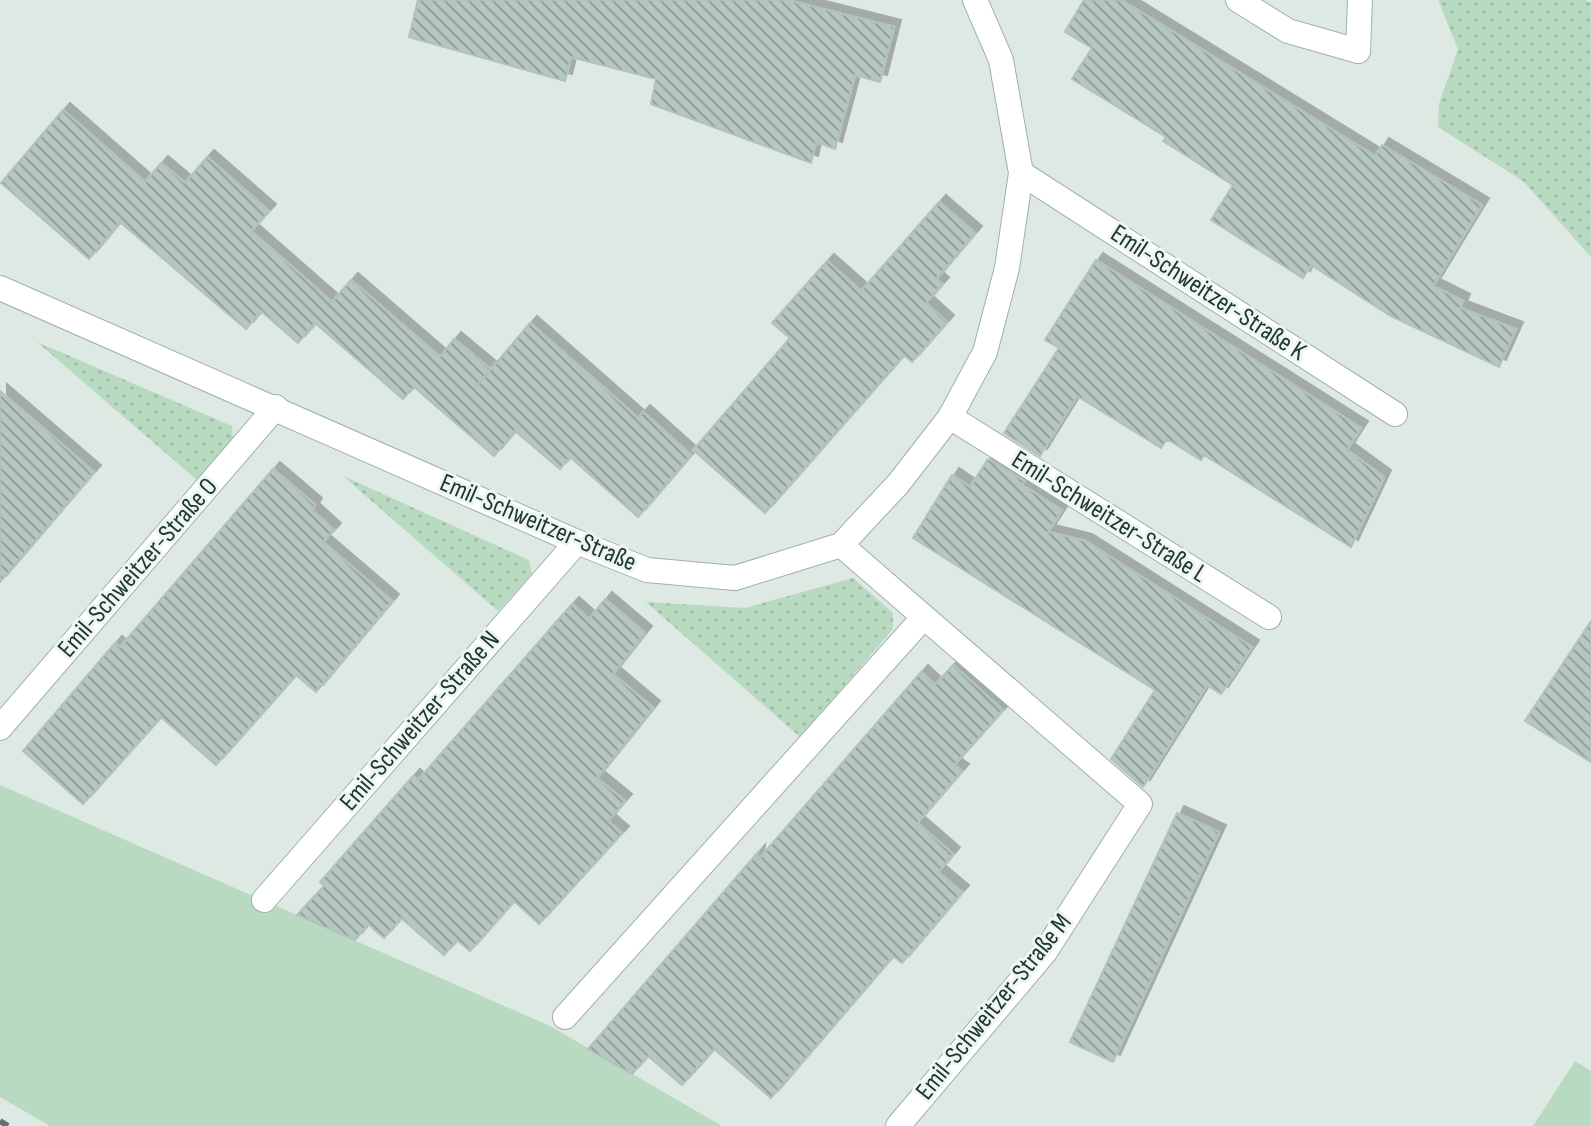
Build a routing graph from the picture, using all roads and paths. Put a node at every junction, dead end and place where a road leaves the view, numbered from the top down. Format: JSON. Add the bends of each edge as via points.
{"nodes":[{"id":1,"x":975,"y":0,"type":"edge"},
{"id":2,"x":1238,"y":0,"type":"edge"},
{"id":3,"x":1360,"y":0,"type":"edge"},
{"id":4,"x":1021,"y":173,"type":"junction"},
{"id":5,"x":0,"y":288,"type":"edge"},
{"id":6,"x":276,"y":407,"type":"junction"},
{"id":7,"x":1395,"y":414,"type":"dead end"},
{"id":8,"x":950,"y":417,"type":"junction"},
{"id":9,"x":577,"y":542,"type":"junction"},
{"id":10,"x":841,"y":545,"type":"junction"},
{"id":11,"x":1269,"y":617,"type":"dead end"},
{"id":12,"x":923,"y":618,"type":"junction"},
{"id":13,"x":0,"y":728,"type":"edge"},
{"id":14,"x":264,"y":900,"type":"dead end"},
{"id":15,"x":565,"y":1017,"type":"dead end"},
{"id":16,"x":898,"y":1126,"type":"edge"}],
"edges":[{"from":1,"to":4,"type":"street","name":"Emil-Schweitzer-Straße","via":[[1001,60]]},
{"from":2,"to":3,"type":"street","via":[[1288,31],[1358,51]]},
{"from":4,"to":7,"type":"street","name":"Emil-Schweitzer-Straße K"},
{"from":4,"to":8,"type":"street","name":"Emil-Schweitzer-Straße","via":[[1007,268],[985,352]]},
{"from":5,"to":6,"type":"street","name":"Emil-Schweitzer-Straße"},
{"from":6,"to":9,"type":"street","name":"Emil-Schweitzer-Straße"},
{"from":6,"to":13,"type":"street","name":"Emil-Schweitzer-Straße O"},
{"from":8,"to":10,"type":"street","name":"Emil-Schweitzer-Straße"},
{"from":8,"to":11,"type":"street","name":"Emil-Schweitzer-Straße L"},
{"from":9,"to":10,"type":"street","name":"Emil-Schweitzer-Straße","via":[[647,570],[735,578]]},
{"from":9,"to":14,"type":"street","name":"Emil-Schweitzer-Straße N"},
{"from":10,"to":12,"type":"street","name":"Emil-Schweitzer-Straße M"},
{"from":12,"to":15,"type":"street"},
{"from":12,"to":16,"type":"street","name":"Emil-Schweitzer-Straße M","via":[[1140,804],[1045,952]]}]}
